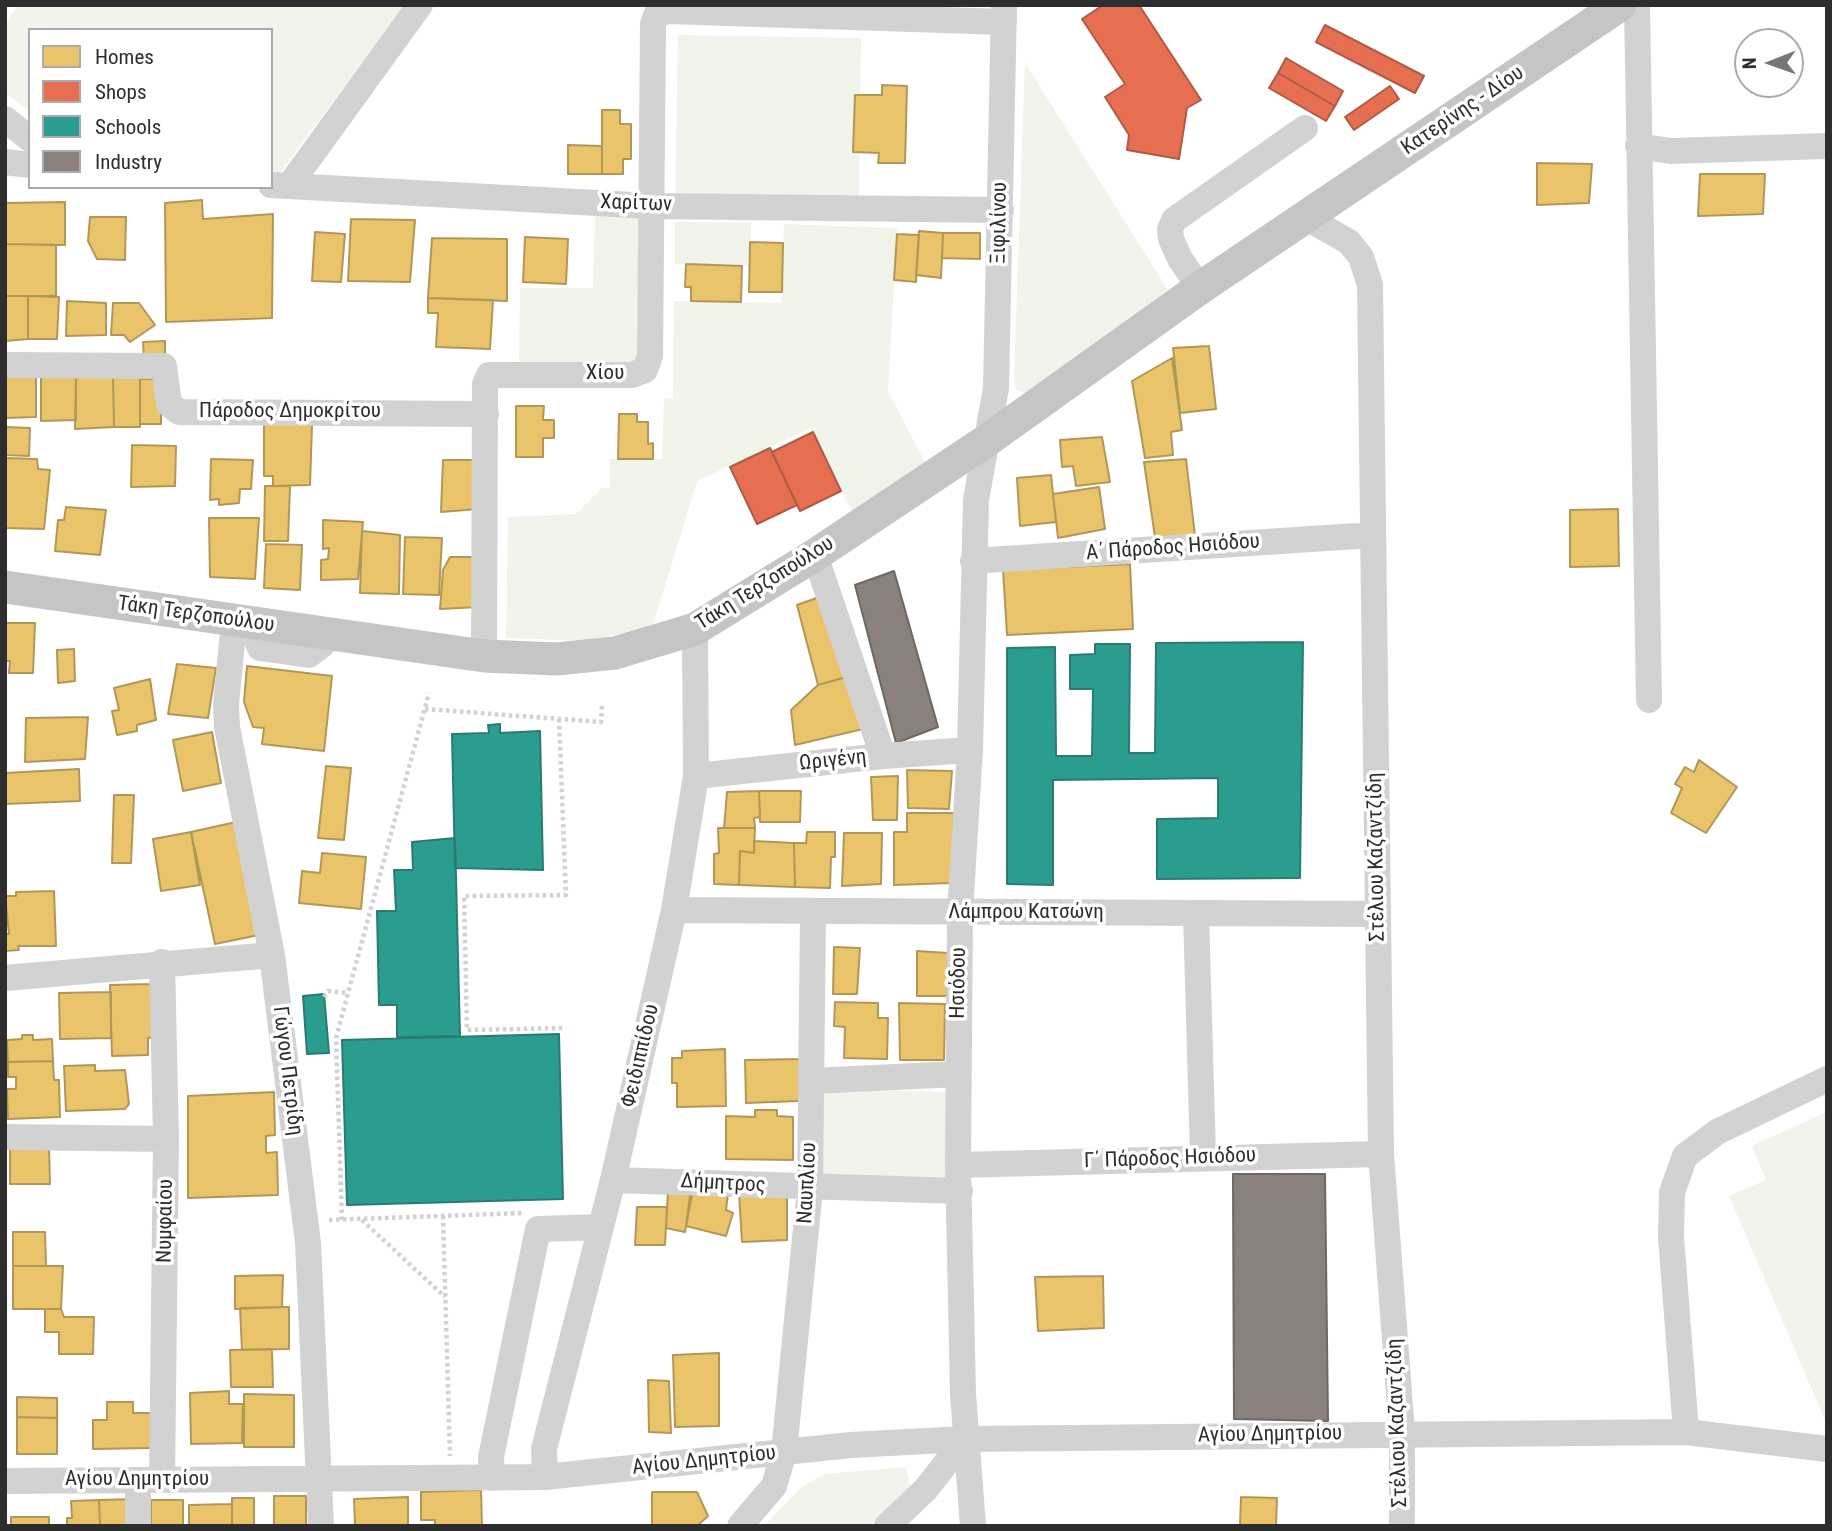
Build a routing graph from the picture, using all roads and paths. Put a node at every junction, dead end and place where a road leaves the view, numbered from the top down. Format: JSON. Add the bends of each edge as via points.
{"nodes":[{"id":1,"x":421,"y":5,"type":"edge"},
{"id":2,"x":1620,"y":5,"type":"edge"},
{"id":3,"x":1637,"y":5,"type":"edge"},
{"id":4,"x":1004,"y":13,"type":"edge"},
{"id":5,"x":5,"y":119,"type":"edge"},
{"id":6,"x":1305,"y":128,"type":"dead end"},
{"id":7,"x":28,"y":137,"type":"edge"},
{"id":8,"x":1638,"y":146,"type":"junction"},
{"id":9,"x":1827,"y":146,"type":"edge"},
{"id":10,"x":5,"y":162,"type":"edge"},
{"id":11,"x":28,"y":165,"type":"edge"},
{"id":12,"x":280,"y":185,"type":"edge"},
{"id":13,"x":651,"y":205,"type":"junction"},
{"id":14,"x":1001,"y":211,"type":"junction"},
{"id":15,"x":1307,"y":218,"type":"junction"},
{"id":16,"x":1200,"y":288,"type":"junction"},
{"id":17,"x":5,"y":365,"type":"edge"},
{"id":18,"x":486,"y":414,"type":"junction"},
{"id":19,"x":986,"y":440,"type":"junction"},
{"id":20,"x":1373,"y":535,"type":"junction"},
{"id":21,"x":815,"y":555,"type":"junction"},
{"id":22,"x":974,"y":561,"type":"junction"},
{"id":23,"x":5,"y":587,"type":"edge"},
{"id":24,"x":245,"y":628,"type":"junction"},
{"id":25,"x":695,"y":629,"type":"junction"},
{"id":26,"x":323,"y":645,"type":"dead end"},
{"id":27,"x":484,"y":656,"type":"junction"},
{"id":28,"x":429,"y":693,"type":"dead end"},
{"id":29,"x":1649,"y":699,"type":"dead end"},
{"id":30,"x":602,"y":706,"type":"dead end"},
{"id":31,"x":425,"y":709,"type":"junction"},
{"id":32,"x":559,"y":719,"type":"junction"},
{"id":33,"x":970,"y":750,"type":"junction"},
{"id":34,"x":883,"y":756,"type":"junction"},
{"id":35,"x":696,"y":776,"type":"junction"},
{"id":36,"x":674,"y":910,"type":"junction"},
{"id":37,"x":813,"y":912,"type":"junction"},
{"id":38,"x":960,"y":912,"type":"junction"},
{"id":39,"x":1196,"y":914,"type":"junction"},
{"id":40,"x":1378,"y":914,"type":"junction"},
{"id":41,"x":272,"y":954,"type":"junction"},
{"id":42,"x":162,"y":962,"type":"junction"},
{"id":43,"x":5,"y":978,"type":"edge"},
{"id":44,"x":348,"y":993,"type":"junction"},
{"id":45,"x":324,"y":997,"type":"dead end"},
{"id":46,"x":566,"y":1028,"type":"dead end"},
{"id":47,"x":958,"y":1074,"type":"junction"},
{"id":48,"x":1827,"y":1079,"type":"edge"},
{"id":49,"x":811,"y":1081,"type":"junction"},
{"id":50,"x":5,"y":1137,"type":"edge"},
{"id":51,"x":166,"y":1139,"type":"junction"},
{"id":52,"x":1381,"y":1154,"type":"junction"},
{"id":53,"x":1203,"y":1157,"type":"junction"},
{"id":54,"x":959,"y":1178,"type":"junction"},
{"id":55,"x":612,"y":1180,"type":"junction"},
{"id":56,"x":810,"y":1188,"type":"junction"},
{"id":57,"x":534,"y":1212,"type":"dead end"},
{"id":58,"x":443,"y":1216,"type":"junction"},
{"id":59,"x":361,"y":1219,"type":"junction"},
{"id":60,"x":342,"y":1220,"type":"junction"},
{"id":61,"x":306,"y":1221,"type":"junction"},
{"id":62,"x":600,"y":1227,"type":"junction"},
{"id":63,"x":446,"y":1298,"type":"junction"},
{"id":64,"x":1686,"y":1432,"type":"junction"},
{"id":65,"x":1402,"y":1433,"type":"junction"},
{"id":66,"x":965,"y":1439,"type":"junction"},
{"id":67,"x":1827,"y":1449,"type":"edge"},
{"id":68,"x":784,"y":1452,"type":"junction"},
{"id":69,"x":545,"y":1477,"type":"junction"},
{"id":70,"x":320,"y":1478,"type":"junction"},
{"id":71,"x":451,"y":1478,"type":"junction"},
{"id":72,"x":492,"y":1478,"type":"junction"},
{"id":73,"x":150,"y":1480,"type":"junction"},
{"id":74,"x":5,"y":1481,"type":"edge"},
{"id":75,"x":138,"y":1526,"type":"edge"},
{"id":76,"x":321,"y":1526,"type":"edge"},
{"id":77,"x":740,"y":1526,"type":"edge"},
{"id":78,"x":887,"y":1526,"type":"edge"},
{"id":79,"x":973,"y":1526,"type":"edge"},
{"id":80,"x":1402,"y":1526,"type":"edge"}],
"edges":[{"from":1,"to":12,"type":"street"},
{"from":2,"to":15,"type":"main road","name":"Κατερίνης - Δίου"},
{"from":3,"to":8,"type":"street"},
{"from":4,"to":13,"type":"street","name":"Χίου","via":[[668,11],[656,15]]},
{"from":4,"to":14,"type":"street","name":"Ξιφιλίνου"},
{"from":5,"to":7,"type":"street"},
{"from":6,"to":16,"type":"street","via":[[1174,220],[1171,239]]},
{"from":8,"to":9,"type":"street","via":[[1671,151]]},
{"from":8,"to":29,"type":"street"},
{"from":10,"to":11,"type":"street"},
{"from":12,"to":13,"type":"street","name":"Χαρίτων"},
{"from":13,"to":14,"type":"street","name":"Χαρίτων"},
{"from":13,"to":18,"type":"street","name":"Χίου","via":[[650,356],[645,370],[632,375],[489,375]]},
{"from":14,"to":19,"type":"street","name":"Ξιφιλίνου","via":[[996,388]]},
{"from":15,"to":16,"type":"main road","name":"Τάκη Τερζοπούλου"},
{"from":15,"to":20,"type":"street","name":"Στέλιου Καζαντζίδη","via":[[1349,242],[1361,257],[1370,285]]},
{"from":16,"to":19,"type":"main road","name":"Τάκη Τερζοπούλου"},
{"from":17,"to":18,"type":"street","name":"Πάροδος Δημοκρίτου","via":[[164,366],[169,404],[179,412]]},
{"from":18,"to":27,"type":"street","name":"Χίου"},
{"from":19,"to":21,"type":"main road","name":"Τάκη Τερζοπούλου"},
{"from":19,"to":22,"type":"street","name":"Ησιόδου","via":[[976,500]]},
{"from":20,"to":22,"type":"street","name":"Α΄ Πάροδος Ησιόδου"},
{"from":20,"to":40,"type":"street","name":"Στέλιου Καζαντζίδη"},
{"from":21,"to":25,"type":"main road","name":"Τάκη Τερζοπούλου"},
{"from":21,"to":34,"type":"street"},
{"from":22,"to":33,"type":"street","name":"Ησιόδου"},
{"from":23,"to":24,"type":"main road","name":"Τάκη Τερζοπούλου"},
{"from":24,"to":26,"type":"street","via":[[260,648],[309,655]]},
{"from":24,"to":27,"type":"main road","name":"Τάκη Τερζοπούλου"},
{"from":24,"to":41,"type":"street","name":"Γώγου Πετρίδη","via":[[227,680],[227,727]]},
{"from":25,"to":27,"type":"main road","name":"Τάκη Τερζοπούλου","via":[[615,653],[557,659]]},
{"from":25,"to":35,"type":"street","name":"Φειδιππίδου"},
{"from":28,"to":31,"type":"path"},
{"from":30,"to":32,"type":"path","via":[[601,722]]},
{"from":31,"to":32,"type":"path"},
{"from":31,"to":44,"type":"path"},
{"from":32,"to":46,"type":"path","via":[[566,895],[464,896],[467,1030]]},
{"from":33,"to":34,"type":"street","name":"Ωριγένη"},
{"from":33,"to":38,"type":"street","name":"Ησιόδου"},
{"from":34,"to":35,"type":"street","name":"Ωριγένη"},
{"from":35,"to":36,"type":"street","name":"Φειδιππίδου"},
{"from":36,"to":37,"type":"street","name":"Λάμπρου Κατσώνη"},
{"from":36,"to":55,"type":"street","name":"Φειδιππίδου"},
{"from":37,"to":38,"type":"street","name":"Λάμπρου Κατσώνη"},
{"from":37,"to":49,"type":"street","name":"Ναυπλίου"},
{"from":38,"to":39,"type":"street","name":"Λάμπρου Κατσώνη"},
{"from":38,"to":47,"type":"street","name":"Ησιόδου"},
{"from":39,"to":40,"type":"street","name":"Λάμπρου Κατσώνη"},
{"from":39,"to":53,"type":"street"},
{"from":40,"to":52,"type":"street","name":"Στέλιου Καζαντζίδη"},
{"from":41,"to":42,"type":"street"},
{"from":41,"to":61,"type":"street","name":"Γώγου Πετρίδη"},
{"from":42,"to":43,"type":"street"},
{"from":42,"to":51,"type":"street","name":"Νυμφαίου"},
{"from":44,"to":45,"type":"path","via":[[328,991]]},
{"from":44,"to":60,"type":"path","via":[[336,1038]]},
{"from":47,"to":49,"type":"street"},
{"from":47,"to":54,"type":"street","name":"Ησιόδου"},
{"from":48,"to":64,"type":"street","via":[[1717,1132],[1685,1156],[1672,1192],[1671,1237]]},
{"from":49,"to":56,"type":"street","name":"Ναυπλίου"},
{"from":50,"to":51,"type":"street"},
{"from":51,"to":73,"type":"street","name":"Νυμφαίου"},
{"from":52,"to":53,"type":"street","name":"Γ΄ Πάροδος Ησιόδου"},
{"from":52,"to":65,"type":"street","name":"Στέλιου Καζαντζίδη"},
{"from":53,"to":54,"type":"street","name":"Γ΄ Πάροδος Ησιόδου"},
{"from":54,"to":56,"type":"street","name":"Δήμητρος"},
{"from":54,"to":66,"type":"street","name":"Ησιόδου"},
{"from":55,"to":56,"type":"street","name":"Δήμητρος"},
{"from":55,"to":62,"type":"street","name":"Φειδιππίδου"},
{"from":56,"to":68,"type":"street","name":"Ναυπλίου"},
{"from":57,"to":58,"type":"path"},
{"from":58,"to":59,"type":"path"},
{"from":58,"to":63,"type":"path"},
{"from":59,"to":60,"type":"path"},
{"from":59,"to":63,"type":"path"},
{"from":60,"to":61,"type":"path"},
{"from":61,"to":70,"type":"street","name":"Γώγου Πετρίδη"},
{"from":62,"to":69,"type":"street","name":"Φειδιππίδου","via":[[544,1449]]},
{"from":62,"to":72,"type":"street","via":[[538,1229],[491,1457]]},
{"from":63,"to":71,"type":"path"},
{"from":64,"to":65,"type":"street","name":"Αγίου Δημητρίου"},
{"from":64,"to":67,"type":"street","name":"Αγίου Δημητρίου"},
{"from":65,"to":66,"type":"street","name":"Αγίου Δημητρίου"},
{"from":65,"to":80,"type":"street","name":"Στέλιου Καζαντζίδη"},
{"from":66,"to":68,"type":"street","name":"Αγίου Δημητρίου"},
{"from":66,"to":78,"type":"street","via":[[926,1489]]},
{"from":66,"to":79,"type":"street","name":"Ησιόδου"},
{"from":68,"to":69,"type":"street","name":"Αγίου Δημητρίου"},
{"from":68,"to":77,"type":"street","name":"Ναυπλίου","via":[[774,1486]]},
{"from":69,"to":72,"type":"street","name":"Αγίου Δημητρίου"},
{"from":70,"to":71,"type":"street","name":"Αγίου Δημητρίου"},
{"from":70,"to":73,"type":"street","name":"Αγίου Δημητρίου"},
{"from":70,"to":76,"type":"street","name":"Γώγου Πετρίδη"},
{"from":71,"to":72,"type":"street","name":"Αγίου Δημητρίου"},
{"from":73,"to":74,"type":"street","name":"Αγίου Δημητρίου"},
{"from":73,"to":75,"type":"street","name":"Νυμφαίου"}]}
